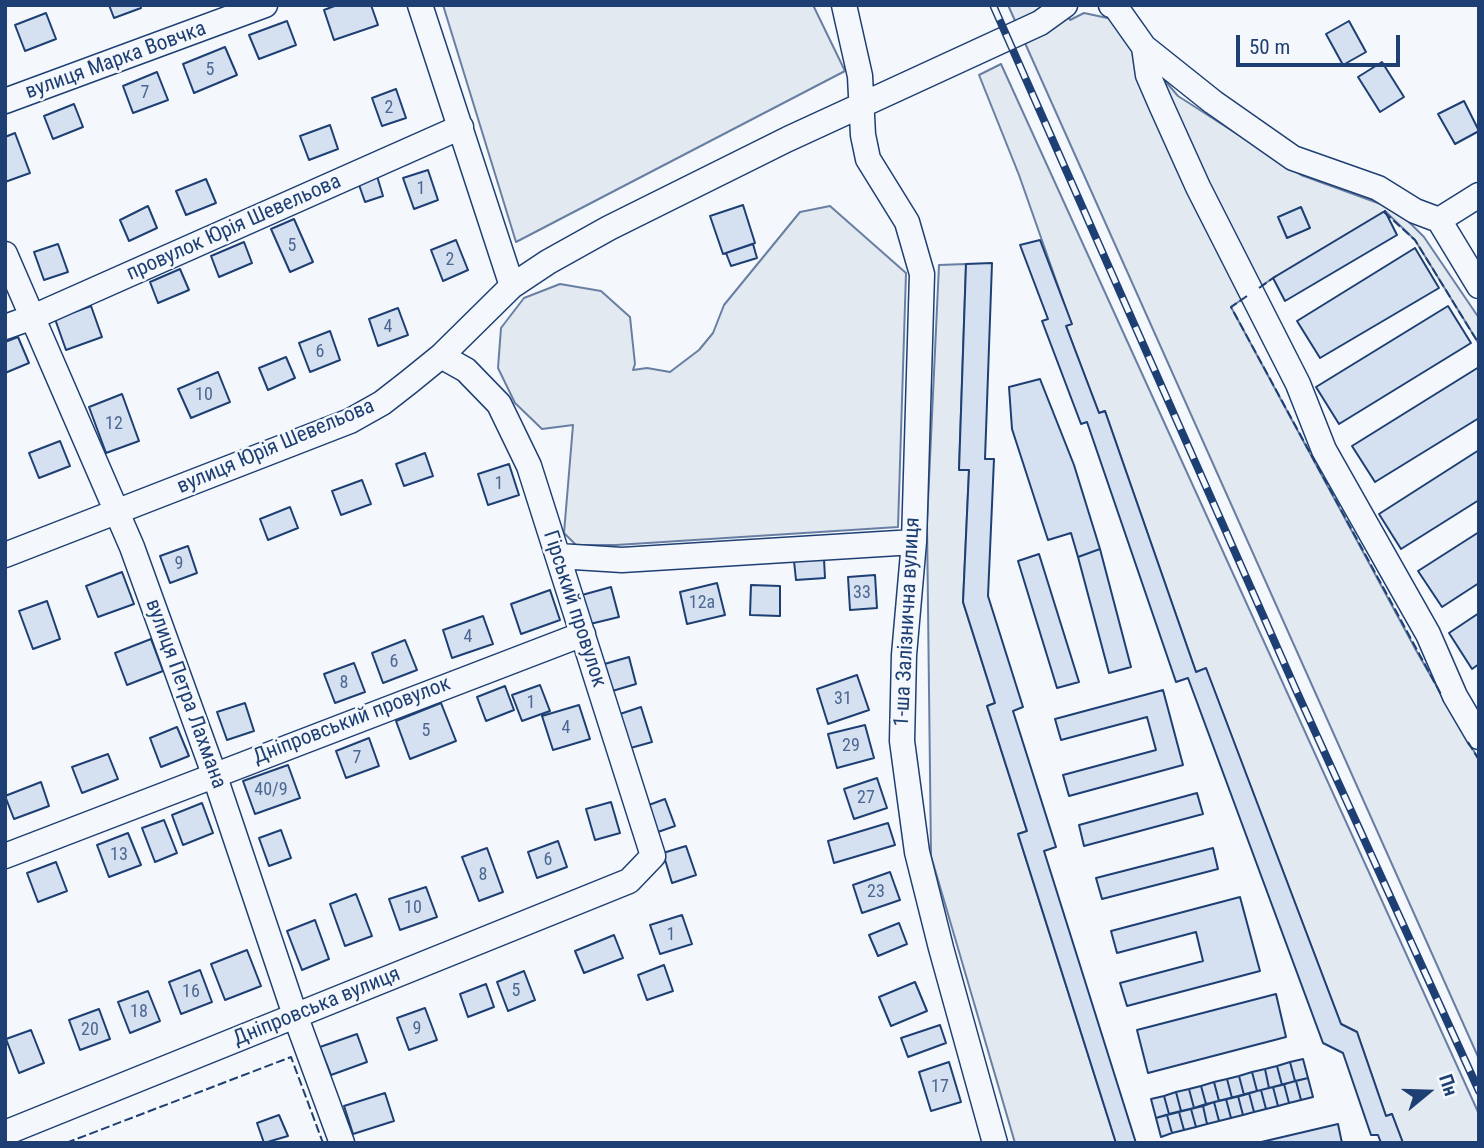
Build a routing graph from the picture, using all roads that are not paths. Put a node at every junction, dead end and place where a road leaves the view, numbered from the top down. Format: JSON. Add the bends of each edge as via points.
{"nodes":[{"id":1,"x":265,"y":5,"type":"edge"},
{"id":2,"x":420,"y":5,"type":"edge"},
{"id":3,"x":844,"y":5,"type":"edge"},
{"id":4,"x":1065,"y":5,"type":"edge"},
{"id":5,"x":1111,"y":5,"type":"edge"},
{"id":6,"x":1144,"y":47,"type":"junction"},
{"id":7,"x":5,"y":101,"type":"edge"},
{"id":8,"x":862,"y":104,"type":"junction"},
{"id":9,"x":461,"y":127,"type":"junction"},
{"id":10,"x":1479,"y":195,"type":"edge"},
{"id":11,"x":1439,"y":220,"type":"junction"},
{"id":12,"x":5,"y":254,"type":"edge"},
{"id":13,"x":512,"y":286,"type":"junction"},
{"id":14,"x":1479,"y":286,"type":"edge"},
{"id":15,"x":33,"y":317,"type":"junction"},
{"id":16,"x":5,"y":327,"type":"edge"},
{"id":17,"x":441,"y":356,"type":"junction"},
{"id":18,"x":117,"y":512,"type":"junction"},
{"id":19,"x":914,"y":542,"type":"junction"},
{"id":20,"x":5,"y":555,"type":"edge"},
{"id":21,"x":558,"y":556,"type":"junction"},
{"id":22,"x":583,"y":634,"type":"junction"},
{"id":23,"x":1479,"y":737,"type":"edge"},
{"id":24,"x":214,"y":774,"type":"junction"},
{"id":25,"x":5,"y":856,"type":"edge"},
{"id":26,"x":629,"y":881,"type":"joint"},
{"id":27,"x":295,"y":1015,"type":"junction"},
{"id":28,"x":5,"y":1133,"type":"edge"},
{"id":29,"x":342,"y":1143,"type":"edge"},
{"id":30,"x":995,"y":1143,"type":"edge"}],
"edges":[{"from":1,"to":7,"type":"street","name":"вулиця Марка Вовчка"},
{"from":2,"to":9,"type":"street"},
{"from":3,"to":8,"type":"street","name":"1-ша Залізнична вулиця"},
{"from":4,"to":8,"type":"street","name":"вулиця Юрія Шевельова","via":[[1040,23]]},
{"from":5,"to":6,"type":"street"},
{"from":6,"to":11,"type":"street","via":[[1293,158],[1378,188]]},
{"from":6,"to":23,"type":"street","via":[[1148,75],[1161,105],[1298,384],[1324,450],[1428,634]]},
{"from":8,"to":13,"type":"street","name":"вулиця Юрія Шевельова","via":[[609,228]]},
{"from":8,"to":19,"type":"street","name":"1-ша Залізнична вулиця","via":[[868,159],[907,222],[922,274]]},
{"from":9,"to":13,"type":"street"},
{"from":9,"to":15,"type":"street","name":"провулок Юрія Шевельова"},
{"from":10,"to":11,"type":"street"},
{"from":11,"to":14,"type":"street"},
{"from":12,"to":15,"type":"street","name":"вулиця Петра Лахмана"},
{"from":13,"to":17,"type":"street","name":"вулиця Юрія Шевельова"},
{"from":15,"to":16,"type":"street","name":"провулок Юрія Шевельова"},
{"from":15,"to":18,"type":"street","name":"вулиця Петра Лахмана"},
{"from":17,"to":18,"type":"street","name":"вулиця Юрія Шевельова","via":[[382,403],[350,421]]},
{"from":17,"to":21,"type":"street","name":"Гірський провулок","via":[[466,370],[499,404],[529,466]]},
{"from":18,"to":20,"type":"street","name":"вулиця Юрія Шевельова"},
{"from":18,"to":24,"type":"street","name":"вулиця Петра Лахмана"},
{"from":19,"to":21,"type":"street","via":[[622,560]]},
{"from":19,"to":30,"type":"street","name":"1-ша Залізнична вулиця","via":[[902,741],[913,824],[941,948]]},
{"from":21,"to":22,"type":"street","name":"Гірський провулок"},
{"from":22,"to":24,"type":"street","name":"Дніпровський провулок"},
{"from":22,"to":26,"type":"street","name":"Гірський провулок","via":[[653,856]]},
{"from":24,"to":25,"type":"street","name":"Дніпровський провулок"},
{"from":24,"to":27,"type":"street","name":"вулиця Петра Лахмана"},
{"from":26,"to":27,"type":"street","name":"Дніпровська вулиця"},
{"from":27,"to":28,"type":"street","name":"Дніпровська вулиця"},
{"from":27,"to":29,"type":"street","name":"вулиця Петра Лахмана"}]}
